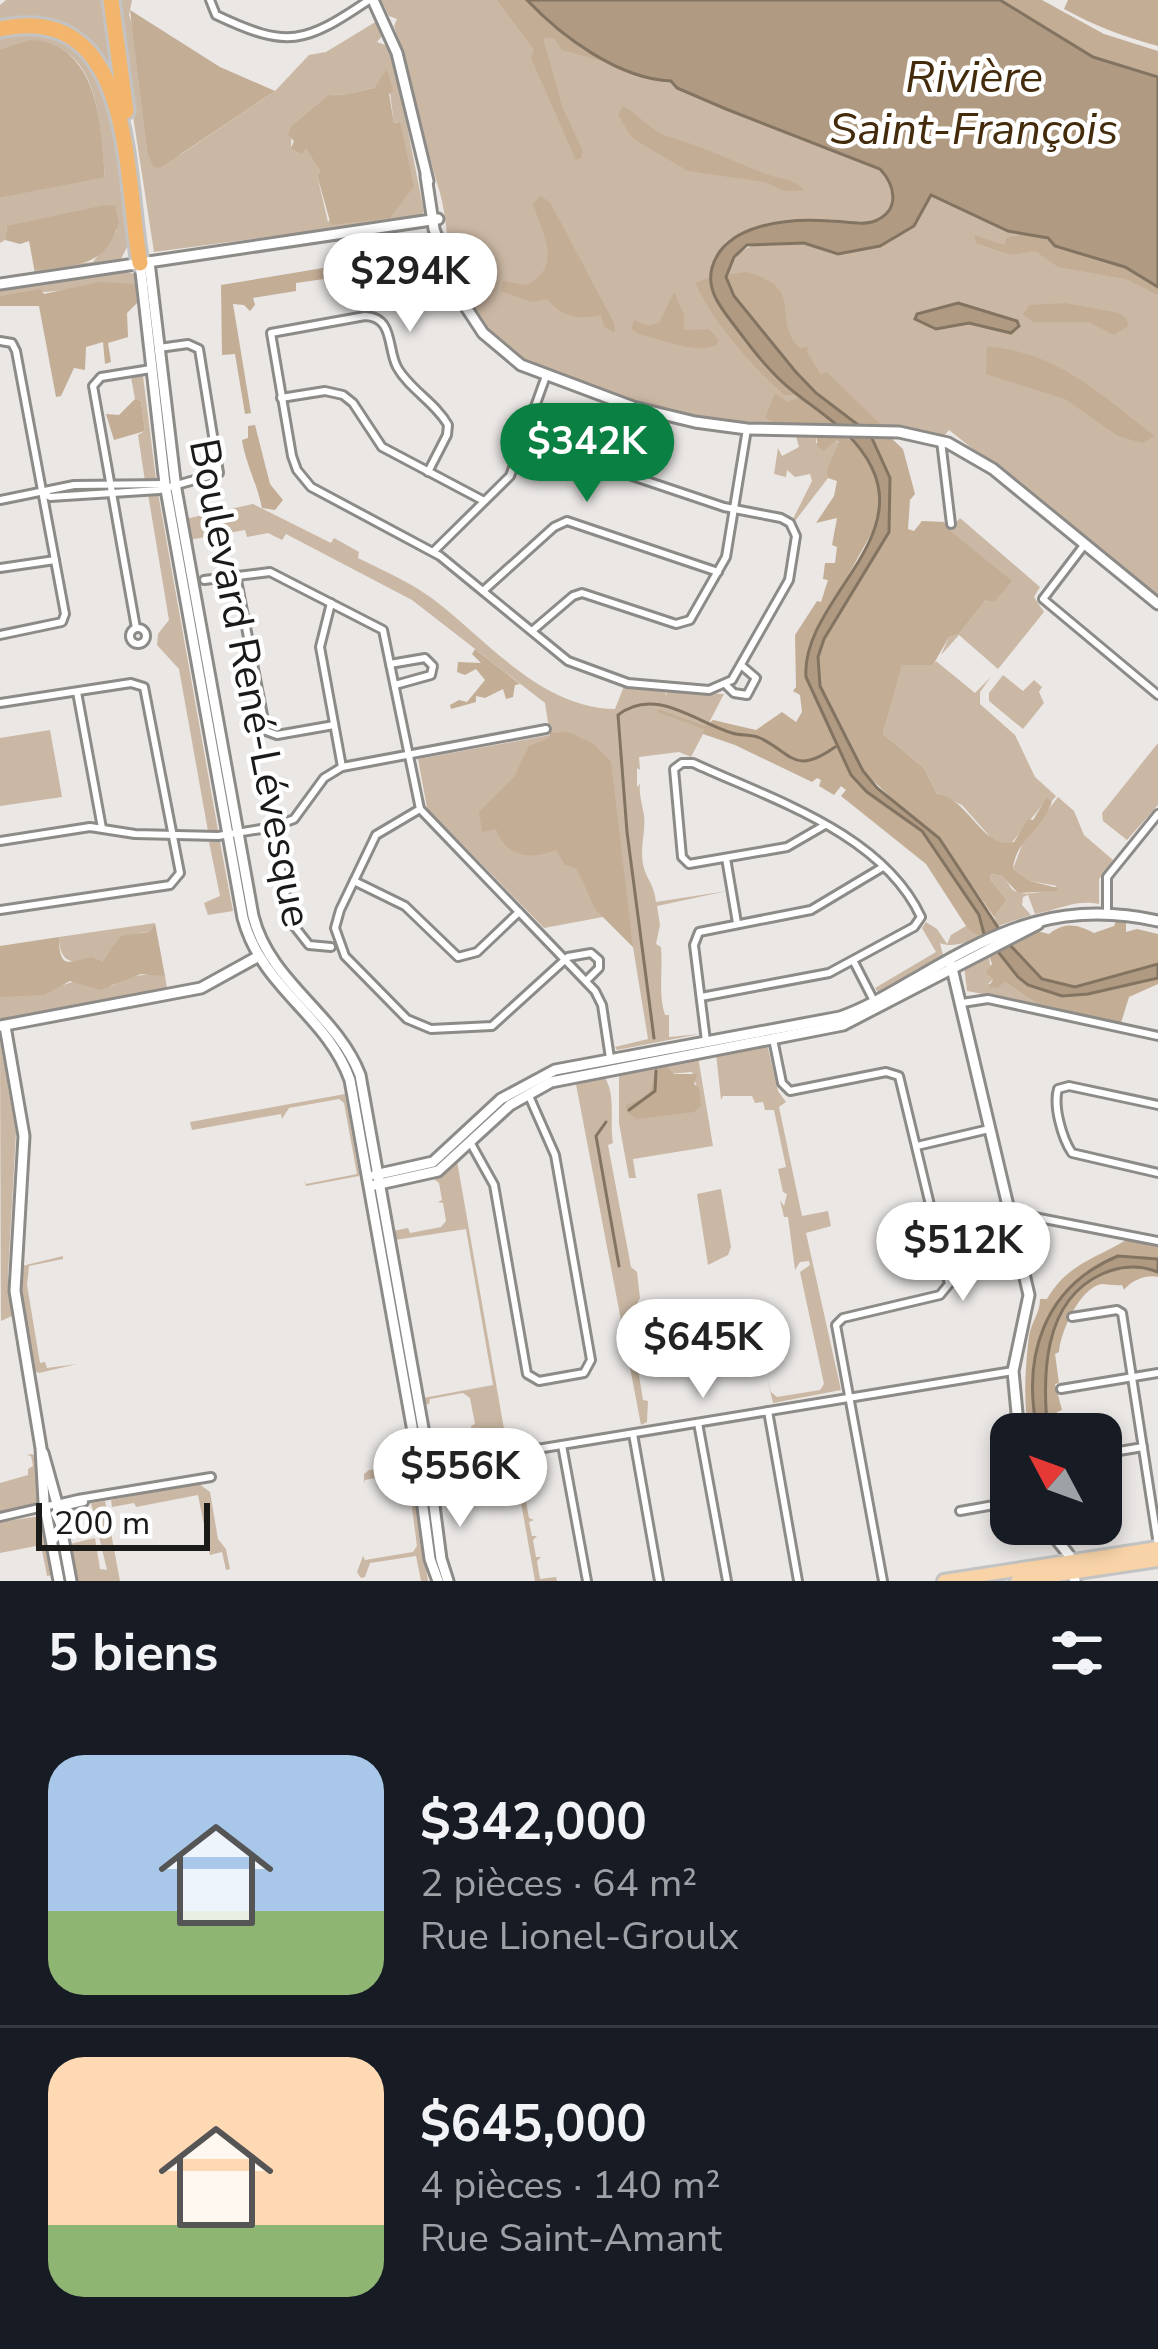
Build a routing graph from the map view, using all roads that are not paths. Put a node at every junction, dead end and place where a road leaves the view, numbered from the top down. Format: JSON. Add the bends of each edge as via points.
{"nodes":[{"id":1,"x":111,"y":0,"type":"edge"},
{"id":2,"x":210,"y":0,"type":"edge"},
{"id":3,"x":371,"y":0,"type":"edge"},
{"id":4,"x":0,"y":29,"type":"edge"},
{"id":5,"x":435,"y":219,"type":"junction"},
{"id":6,"x":144,"y":263,"type":"junction"},
{"id":7,"x":0,"y":284,"type":"edge"},
{"id":8,"x":0,"y":341,"type":"edge"},
{"id":9,"x":159,"y":348,"type":"junction"},
{"id":10,"x":151,"y":369,"type":"junction"},
{"id":11,"x":545,"y":376,"type":"junction"},
{"id":12,"x":281,"y":398,"type":"junction"},
{"id":13,"x":747,"y":429,"type":"junction"},
{"id":14,"x":525,"y":440,"type":"junction"},
{"id":15,"x":941,"y":441,"type":"junction"},
{"id":16,"x":428,"y":472,"type":"junction"},
{"id":17,"x":169,"y":485,"type":"junction"},
{"id":18,"x":111,"y":488,"type":"junction"},
{"id":19,"x":43,"y":494,"type":"junction"},
{"id":20,"x":0,"y":500,"type":"edge"},
{"id":21,"x":484,"y":501,"type":"junction"},
{"id":22,"x":734,"y":510,"type":"junction"},
{"id":23,"x":951,"y":524,"type":"dead end"},
{"id":24,"x":1085,"y":544,"type":"junction"},
{"id":25,"x":433,"y":552,"type":"junction"},
{"id":26,"x":55,"y":560,"type":"junction"},
{"id":27,"x":0,"y":568,"type":"edge"},
{"id":28,"x":718,"y":572,"type":"junction"},
{"id":29,"x":236,"y":575,"type":"junction"},
{"id":30,"x":204,"y":580,"type":"dead end"},
{"id":31,"x":483,"y":591,"type":"junction"},
{"id":32,"x":332,"y":603,"type":"junction"},
{"id":33,"x":1158,"y":604,"type":"edge"},
{"id":34,"x":136,"y":628,"type":"dead end"},
{"id":35,"x":532,"y":632,"type":"junction"},
{"id":36,"x":0,"y":635,"type":"edge"},
{"id":37,"x":390,"y":664,"type":"junction"},
{"id":38,"x":742,"y":666,"type":"junction"},
{"id":39,"x":394,"y":685,"type":"junction"},
{"id":40,"x":726,"y":685,"type":"junction"},
{"id":41,"x":77,"y":692,"type":"junction"},
{"id":42,"x":1157,"y":693,"type":"edge"},
{"id":43,"x":0,"y":703,"type":"edge"},
{"id":44,"x":334,"y":725,"type":"junction"},
{"id":45,"x":546,"y":729,"type":"dead end"},
{"id":46,"x":407,"y":754,"type":"junction"},
{"id":47,"x":342,"y":767,"type":"junction"},
{"id":48,"x":420,"y":809,"type":"junction"},
{"id":49,"x":1158,"y":814,"type":"edge"},
{"id":50,"x":825,"y":825,"type":"junction"},
{"id":51,"x":273,"y":827,"type":"junction"},
{"id":52,"x":102,"y":828,"type":"junction"},
{"id":53,"x":173,"y":835,"type":"junction"},
{"id":54,"x":233,"y":835,"type":"junction"},
{"id":55,"x":0,"y":841,"type":"edge"},
{"id":56,"x":726,"y":858,"type":"junction"},
{"id":57,"x":883,"y":867,"type":"junction"},
{"id":58,"x":354,"y":881,"type":"junction"},
{"id":59,"x":0,"y":910,"type":"edge"},
{"id":60,"x":519,"y":912,"type":"junction"},
{"id":61,"x":1106,"y":914,"type":"junction"},
{"id":62,"x":1158,"y":921,"type":"edge"},
{"id":63,"x":737,"y":923,"type":"junction"},
{"id":64,"x":331,"y":947,"type":"dead end"},
{"id":65,"x":262,"y":955,"type":"junction"},
{"id":66,"x":565,"y":959,"type":"junction"},
{"id":67,"x":854,"y":962,"type":"junction"},
{"id":68,"x":951,"y":963,"type":"junction"},
{"id":69,"x":586,"y":982,"type":"junction"},
{"id":70,"x":701,"y":997,"type":"junction"},
{"id":71,"x":962,"y":1003,"type":"junction"},
{"id":72,"x":877,"y":1005,"type":"junction"},
{"id":73,"x":2,"y":1026,"type":"edge"},
{"id":74,"x":772,"y":1035,"type":"junction"},
{"id":75,"x":1158,"y":1036,"type":"edge"},
{"id":76,"x":706,"y":1046,"type":"junction"},
{"id":77,"x":611,"y":1063,"type":"junction"},
{"id":78,"x":525,"y":1089,"type":"junction"},
{"id":79,"x":1158,"y":1105,"type":"edge"},
{"id":80,"x":991,"y":1128,"type":"junction"},
{"id":81,"x":470,"y":1142,"type":"junction"},
{"id":82,"x":916,"y":1146,"type":"junction"},
{"id":83,"x":1158,"y":1173,"type":"edge"},
{"id":84,"x":374,"y":1180,"type":"junction"},
{"id":85,"x":1012,"y":1218,"type":"junction"},
{"id":86,"x":1158,"y":1241,"type":"edge"},
{"id":87,"x":1072,"y":1317,"type":"dead end"},
{"id":88,"x":1013,"y":1371,"type":"junction"},
{"id":89,"x":1158,"y":1373,"type":"edge"},
{"id":90,"x":1132,"y":1377,"type":"junction"},
{"id":91,"x":1060,"y":1389,"type":"dead end"},
{"id":92,"x":850,"y":1398,"type":"junction"},
{"id":93,"x":768,"y":1411,"type":"junction"},
{"id":94,"x":1017,"y":1413,"type":"edge"},
{"id":95,"x":698,"y":1423,"type":"junction"},
{"id":96,"x":633,"y":1434,"type":"junction"},
{"id":97,"x":562,"y":1445,"type":"junction"},
{"id":98,"x":1143,"y":1447,"type":"junction"},
{"id":99,"x":1122,"y":1450,"type":"edge"},
{"id":100,"x":422,"y":1456,"type":"junction"},
{"id":101,"x":211,"y":1477,"type":"dead end"},
{"id":102,"x":990,"y":1506,"type":"edge"},
{"id":103,"x":53,"y":1507,"type":"junction"},
{"id":104,"x":960,"y":1511,"type":"dead end"},
{"id":105,"x":0,"y":1517,"type":"edge"},
{"id":106,"x":1057,"y":1545,"type":"edge"},
{"id":107,"x":1158,"y":1546,"type":"edge"},
{"id":108,"x":1123,"y":1559,"type":"junction"},
{"id":109,"x":1158,"y":1560,"type":"edge"},
{"id":110,"x":1073,"y":1572,"type":"edge"},
{"id":111,"x":65,"y":1579,"type":"edge"},
{"id":112,"x":438,"y":1581,"type":"edge"},
{"id":113,"x":448,"y":1581,"type":"edge"},
{"id":114,"x":586,"y":1581,"type":"edge"},
{"id":115,"x":658,"y":1581,"type":"edge"},
{"id":116,"x":727,"y":1581,"type":"edge"},
{"id":117,"x":798,"y":1581,"type":"edge"},
{"id":118,"x":883,"y":1581,"type":"edge"},
{"id":119,"x":944,"y":1581,"type":"edge"},
{"id":120,"x":1017,"y":1581,"type":"edge"}],
"edges":[{"from":1,"to":6,"type":"highway"},
{"from":2,"to":3,"type":"street","via":[[216,15],[267,38],[318,33]]},
{"from":3,"to":5,"type":"street","via":[[397,53]]},
{"from":4,"to":6,"type":"highway","via":[[58,26],[101,60]]},
{"from":5,"to":6,"type":"street"},
{"from":5,"to":11,"type":"street","via":[[458,295],[483,333]]},
{"from":6,"to":7,"type":"street"},
{"from":6,"to":9,"type":"street","name":"Boulevard René-Lévesque"},
{"from":6,"to":10,"type":"street","name":"Boulevard René-Lévesque"},
{"from":8,"to":19,"type":"street","via":[[12,343]]},
{"from":9,"to":17,"type":"street","name":"Boulevard René-Lévesque"},
{"from":9,"to":17,"type":"street","via":[[199,349],[221,468],[211,478]]},
{"from":10,"to":17,"type":"street","name":"Boulevard René-Lévesque"},
{"from":10,"to":18,"type":"street","via":[[94,382]]},
{"from":11,"to":13,"type":"street","via":[[666,416]]},
{"from":11,"to":14,"type":"street"},
{"from":12,"to":16,"type":"street","via":[[343,395],[382,447]]},
{"from":12,"to":16,"type":"street","via":[[273,331],[380,320],[397,368],[447,423]]},
{"from":12,"to":25,"type":"street","via":[[294,464],[307,483]]},
{"from":13,"to":15,"type":"street","via":[[885,431]]},
{"from":13,"to":22,"type":"street"},
{"from":14,"to":21,"type":"street","via":[[510,476]]},
{"from":14,"to":22,"type":"street"},
{"from":15,"to":23,"type":"street"},
{"from":15,"to":24,"type":"street","via":[[983,462]]},
{"from":16,"to":21,"type":"street"},
{"from":17,"to":18,"type":"street"},
{"from":17,"to":54,"type":"street","name":"Boulevard René-Lévesque"},
{"from":18,"to":19,"type":"street"},
{"from":18,"to":34,"type":"street"},
{"from":19,"to":20,"type":"street"},
{"from":19,"to":26,"type":"street"},
{"from":21,"to":25,"type":"street"},
{"from":22,"to":28,"type":"street"},
{"from":22,"to":38,"type":"street","via":[[781,518],[796,536],[790,578]]},
{"from":24,"to":33,"type":"street"},
{"from":24,"to":42,"type":"street","via":[[1044,601]]},
{"from":25,"to":31,"type":"street"},
{"from":26,"to":27,"type":"street"},
{"from":26,"to":36,"type":"street","via":[[62,622]]},
{"from":28,"to":31,"type":"street","via":[[568,521]]},
{"from":28,"to":35,"type":"street","via":[[682,624],[582,593]]},
{"from":29,"to":30,"type":"street"},
{"from":29,"to":32,"type":"street","via":[[275,574]]},
{"from":29,"to":44,"type":"street","via":[[267,732]]},
{"from":31,"to":35,"type":"street"},
{"from":32,"to":37,"type":"street","via":[[383,630]]},
{"from":32,"to":44,"type":"street","via":[[320,643]]},
{"from":35,"to":40,"type":"street","via":[[565,659],[628,683]]},
{"from":37,"to":39,"type":"street"},
{"from":37,"to":39,"type":"street","via":[[422,658],[433,666],[426,679]]},
{"from":38,"to":40,"type":"street"},
{"from":38,"to":40,"type":"street","via":[[756,678],[747,695]]},
{"from":39,"to":46,"type":"street"},
{"from":41,"to":43,"type":"street"},
{"from":41,"to":52,"type":"street"},
{"from":41,"to":53,"type":"street","via":[[137,683],[147,692]]},
{"from":44,"to":47,"type":"street"},
{"from":45,"to":46,"type":"street"},
{"from":46,"to":47,"type":"street"},
{"from":46,"to":48,"type":"street"},
{"from":47,"to":51,"type":"street","via":[[294,819]]},
{"from":48,"to":58,"type":"street","via":[[378,833]]},
{"from":48,"to":60,"type":"street"},
{"from":49,"to":61,"type":"street","via":[[1108,874]]},
{"from":50,"to":56,"type":"street","via":[[787,847]]},
{"from":50,"to":56,"type":"street","via":[[682,763],[674,769],[685,862]]},
{"from":50,"to":57,"type":"street"},
{"from":51,"to":54,"type":"street"},
{"from":51,"to":64,"type":"street","via":[[292,926],[307,944]]},
{"from":52,"to":53,"type":"street"},
{"from":52,"to":55,"type":"street"},
{"from":53,"to":54,"type":"street"},
{"from":53,"to":59,"type":"street","via":[[180,874],[169,885]]},
{"from":54,"to":65,"type":"street","name":"Boulevard René-Lévesque","via":[[243,918]]},
{"from":56,"to":63,"type":"street"},
{"from":57,"to":63,"type":"street","via":[[812,910]]},
{"from":57,"to":67,"type":"street","via":[[922,919]]},
{"from":58,"to":60,"type":"street","via":[[404,905],[458,957],[477,952]]},
{"from":58,"to":66,"type":"street","via":[[335,922],[338,944],[417,1025],[495,1025]]},
{"from":60,"to":66,"type":"street"},
{"from":61,"to":62,"type":"street"},
{"from":61,"to":68,"type":"street","via":[[1047,920]]},
{"from":63,"to":70,"type":"street","via":[[699,932]]},
{"from":65,"to":73,"type":"street","via":[[201,988]]},
{"from":65,"to":84,"type":"street","name":"Boulevard René-Lévesque","via":[[342,1060]]},
{"from":66,"to":69,"type":"street"},
{"from":66,"to":69,"type":"street","via":[[596,956],[599,968]]},
{"from":67,"to":70,"type":"street"},
{"from":67,"to":72,"type":"street"},
{"from":68,"to":71,"type":"street"},
{"from":68,"to":72,"type":"street"},
{"from":69,"to":77,"type":"street","via":[[601,1002]]},
{"from":70,"to":76,"type":"street"},
{"from":71,"to":75,"type":"street","via":[[988,999]]},
{"from":71,"to":80,"type":"street"},
{"from":72,"to":74,"type":"street","via":[[843,1025]]},
{"from":73,"to":103,"type":"street","via":[[23,1136],[15,1285]]},
{"from":74,"to":76,"type":"street"},
{"from":74,"to":82,"type":"street","via":[[790,1091],[897,1074]]},
{"from":76,"to":77,"type":"street"},
{"from":77,"to":78,"type":"street"},
{"from":78,"to":81,"type":"street"},
{"from":78,"to":81,"type":"street","via":[[556,1160],[591,1360],[584,1372],[539,1381],[527,1374],[495,1188]]},
{"from":78,"to":84,"type":"street","via":[[494,1105],[434,1162]]},
{"from":79,"to":83,"type":"street","via":[[1073,1087],[1055,1096],[1072,1153]]},
{"from":80,"to":82,"type":"street"},
{"from":80,"to":85,"type":"street"},
{"from":81,"to":84,"type":"street","via":[[434,1173]]},
{"from":82,"to":92,"type":"street","via":[[948,1288],[838,1322]]},
{"from":84,"to":100,"type":"street","name":"Boulevard René-Lévesque"},
{"from":85,"to":86,"type":"street"},
{"from":85,"to":88,"type":"street","via":[[1030,1299]]},
{"from":87,"to":90,"type":"street","via":[[1120,1310]]},
{"from":88,"to":92,"type":"street"},
{"from":88,"to":94,"type":"street"},
{"from":89,"to":90,"type":"street"},
{"from":90,"to":91,"type":"street"},
{"from":90,"to":98,"type":"street"},
{"from":92,"to":93,"type":"street"},
{"from":92,"to":118,"type":"street"},
{"from":93,"to":95,"type":"street"},
{"from":93,"to":117,"type":"street"},
{"from":95,"to":96,"type":"street"},
{"from":95,"to":116,"type":"street"},
{"from":96,"to":97,"type":"street"},
{"from":96,"to":115,"type":"street"},
{"from":97,"to":100,"type":"street"},
{"from":97,"to":114,"type":"street"},
{"from":98,"to":99,"type":"street"},
{"from":98,"to":107,"type":"street"},
{"from":100,"to":112,"type":"street","name":"Boulevard René-Lévesque"},
{"from":100,"to":113,"type":"street","name":"Boulevard René-Lévesque"},
{"from":101,"to":103,"type":"street"},
{"from":102,"to":104,"type":"street"},
{"from":103,"to":105,"type":"street"},
{"from":103,"to":111,"type":"street"},
{"from":106,"to":110,"type":"street"},
{"from":107,"to":108,"type":"main road"},
{"from":108,"to":109,"type":"main road"},
{"from":108,"to":110,"type":"main road"},
{"from":110,"to":119,"type":"main road"},
{"from":110,"to":120,"type":"main road"}]}
